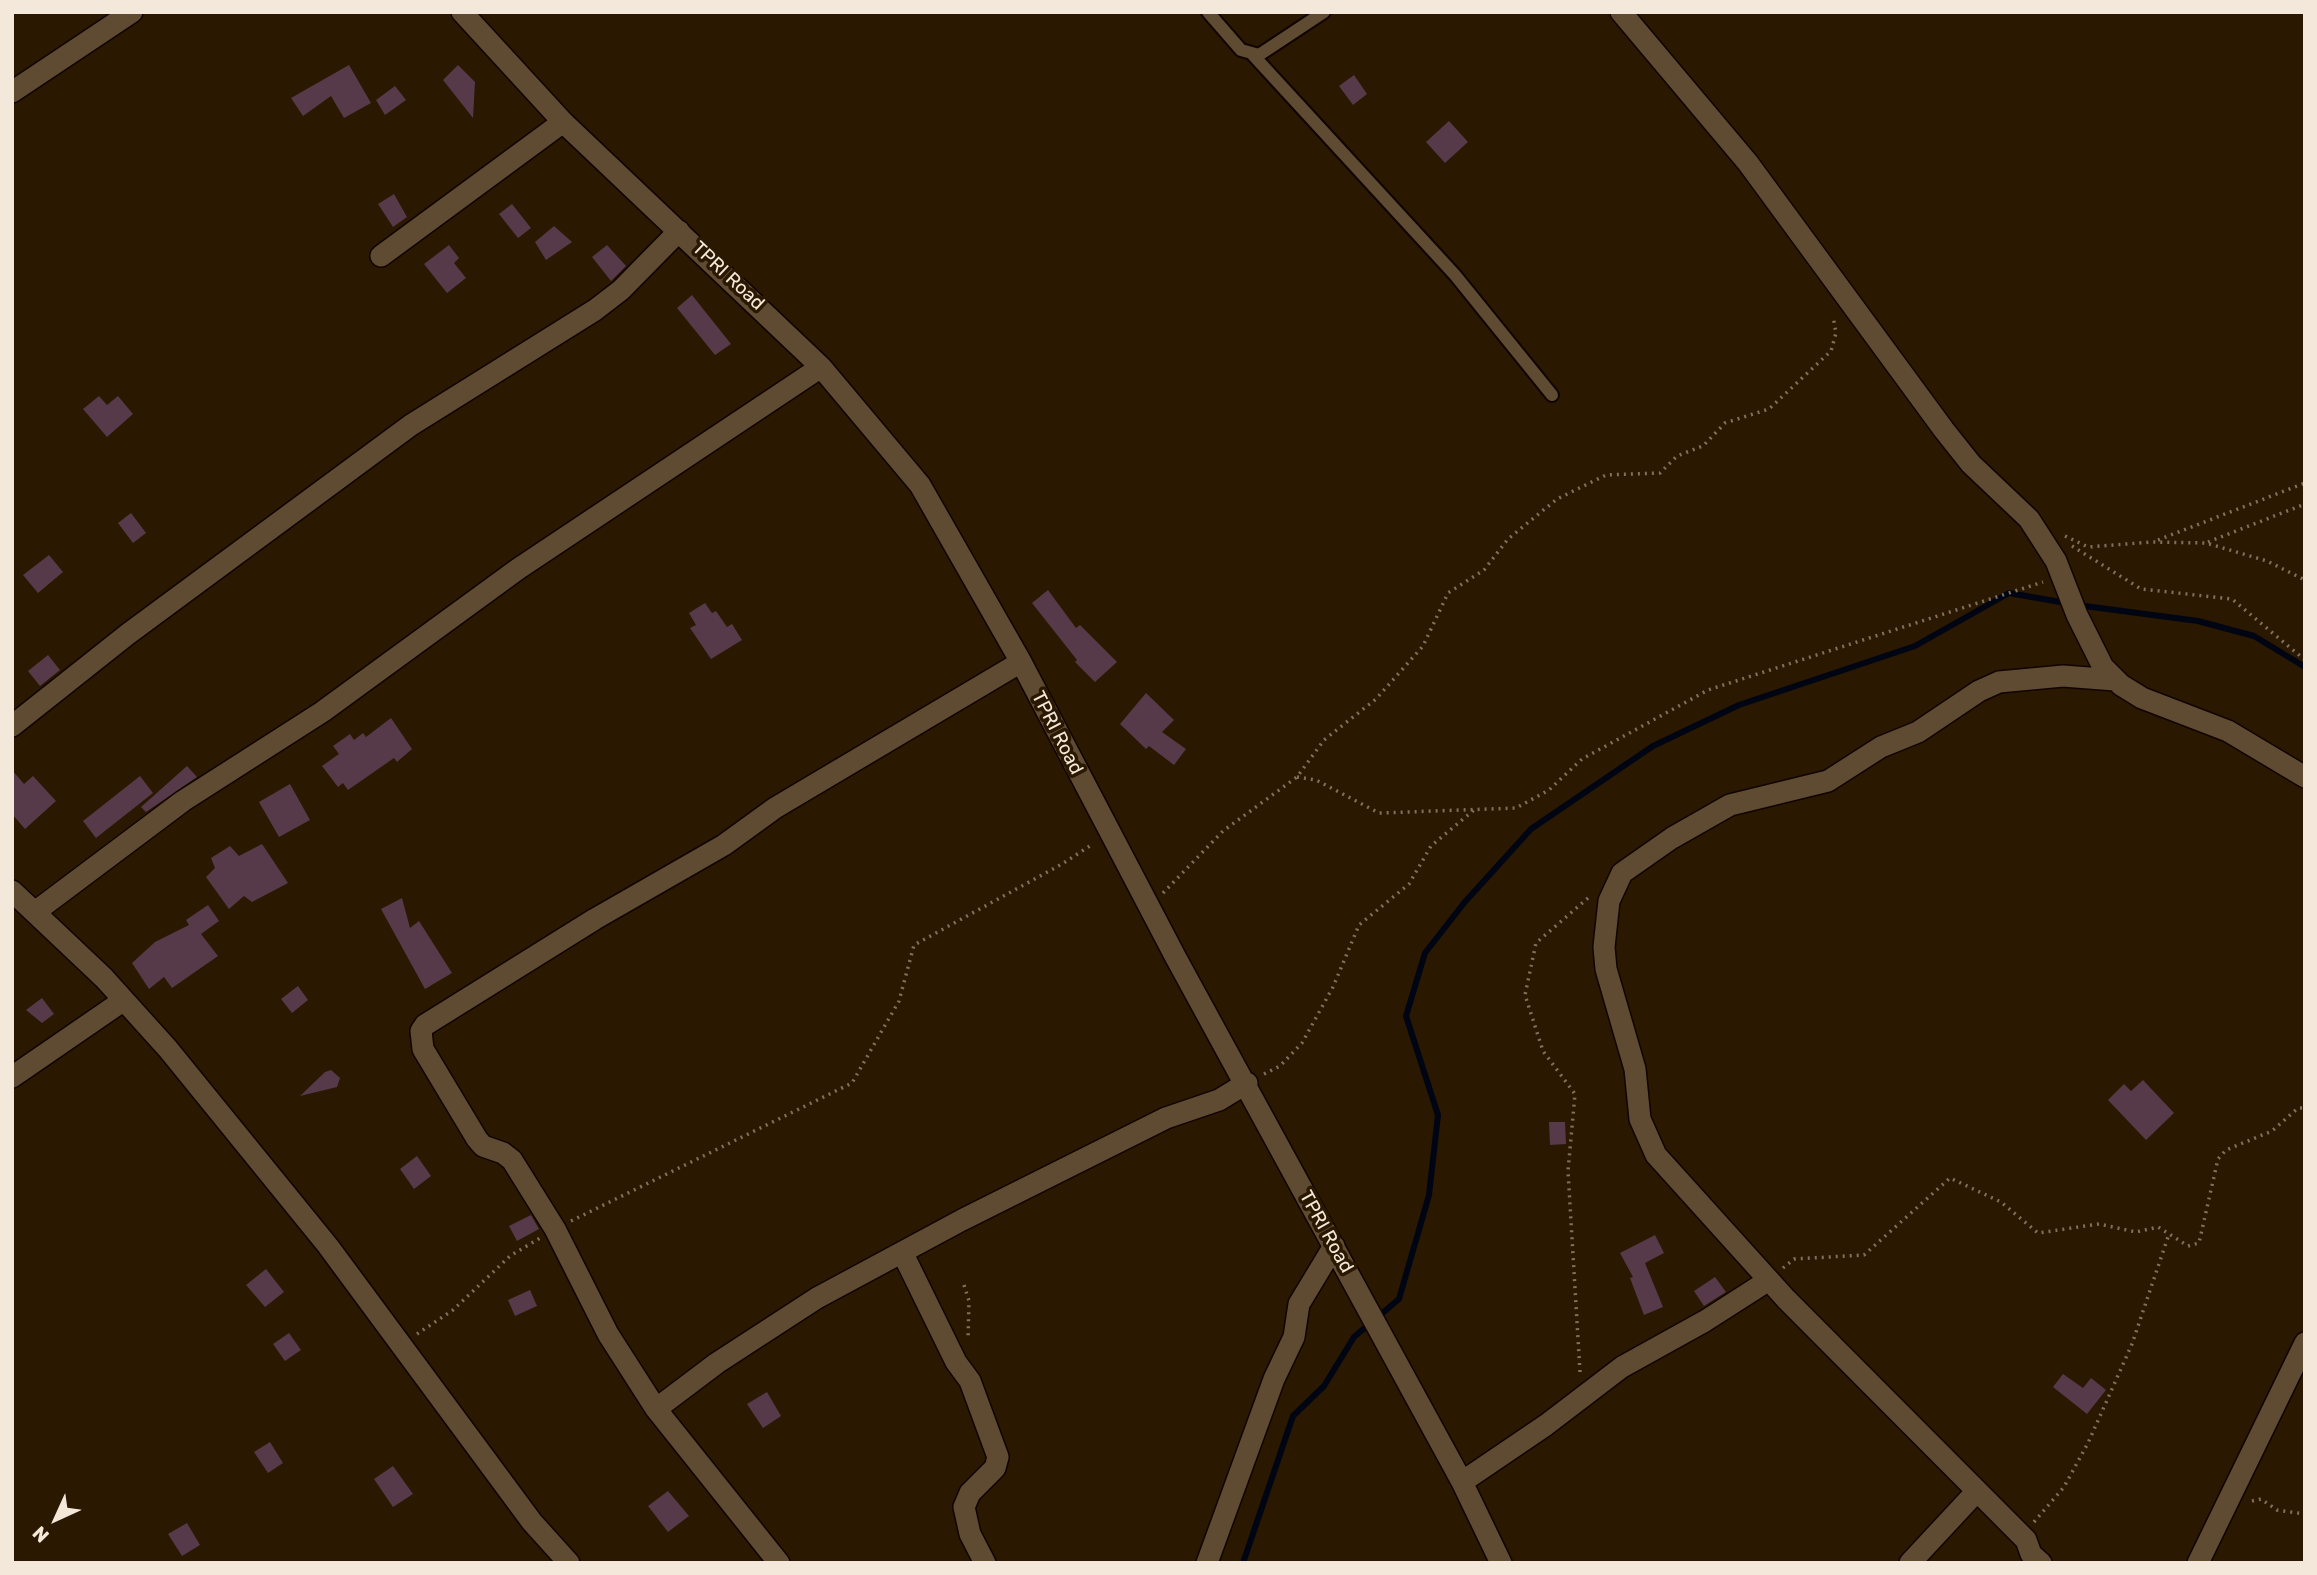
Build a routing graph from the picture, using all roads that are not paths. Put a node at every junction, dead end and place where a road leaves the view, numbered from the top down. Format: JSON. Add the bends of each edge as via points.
{"nodes":[{"id":1,"x":132,"y":12,"type":"edge"},
{"id":2,"x":462,"y":12,"type":"edge"},
{"id":3,"x":1208,"y":12,"type":"edge"},
{"id":4,"x":1324,"y":12,"type":"edge"},
{"id":5,"x":1621,"y":12,"type":"edge"},
{"id":6,"x":1252,"y":55,"type":"junction"},
{"id":7,"x":12,"y":92,"type":"edge"},
{"id":8,"x":563,"y":122,"type":"junction"},
{"id":9,"x":679,"y":231,"type":"junction"},
{"id":10,"x":381,"y":256,"type":"dead end"},
{"id":11,"x":821,"y":367,"type":"junction"},
{"id":12,"x":1552,"y":395,"type":"dead end"},
{"id":13,"x":1021,"y":662,"type":"junction"},
{"id":14,"x":2115,"y":680,"type":"junction"},
{"id":15,"x":12,"y":726,"type":"edge"},
{"id":16,"x":2305,"y":777,"type":"edge"},
{"id":17,"x":12,"y":891,"type":"edge"},
{"id":18,"x":35,"y":912,"type":"junction"},
{"id":19,"x":124,"y":1000,"type":"junction"},
{"id":20,"x":12,"y":1077,"type":"edge"},
{"id":21,"x":1247,"y":1083,"type":"junction"},
{"id":22,"x":1334,"y":1245,"type":"junction"},
{"id":23,"x":903,"y":1254,"type":"junction"},
{"id":24,"x":1769,"y":1280,"type":"junction"},
{"id":25,"x":2305,"y":1343,"type":"edge"},
{"id":26,"x":656,"y":1409,"type":"junction"},
{"id":27,"x":1462,"y":1482,"type":"junction"},
{"id":28,"x":1977,"y":1491,"type":"junction"},
{"id":29,"x":569,"y":1563,"type":"edge"},
{"id":30,"x":779,"y":1563,"type":"edge"},
{"id":31,"x":985,"y":1563,"type":"edge"},
{"id":32,"x":1207,"y":1563,"type":"edge"},
{"id":33,"x":1501,"y":1563,"type":"edge"},
{"id":34,"x":1910,"y":1563,"type":"edge"},
{"id":35,"x":2041,"y":1563,"type":"edge"},
{"id":36,"x":2198,"y":1563,"type":"edge"}],
"edges":[{"from":1,"to":7,"type":"street"},
{"from":2,"to":8,"type":"street","name":"TPRI Road"},
{"from":3,"to":6,"type":"lane","via":[[1241,50]]},
{"from":4,"to":6,"type":"lane","via":[[1266,53]]},
{"from":5,"to":14,"type":"street","via":[[1748,163],[1944,430],[2029,519],[2056,561],[2092,647]]},
{"from":6,"to":12,"type":"lane","via":[[1455,275]]},
{"from":8,"to":9,"type":"street","name":"TPRI Road"},
{"from":8,"to":10,"type":"street"},
{"from":9,"to":11,"type":"street","name":"TPRI Road"},
{"from":9,"to":15,"type":"street","via":[[595,310],[411,425]]},
{"from":11,"to":13,"type":"street","name":"TPRI Road","via":[[920,485]]},
{"from":11,"to":18,"type":"street","via":[[518,569],[321,712],[183,801]]},
{"from":13,"to":21,"type":"street","name":"TPRI Road","via":[[1149,908]]},
{"from":13,"to":26,"type":"street","via":[[775,807],[724,845],[425,1025],[420,1038],[423,1049],[477,1139],[512,1160],[555,1230],[608,1334]]},
{"from":14,"to":16,"type":"street","via":[[2141,698],[2228,731]]},
{"from":14,"to":24,"type":"street","via":[[2063,676],[1999,682],[1828,781],[1730,805],[1630,866],[1617,880],[1609,901],[1606,970],[1634,1069],[1640,1119],[1656,1155]]},
{"from":17,"to":18,"type":"street"},
{"from":18,"to":19,"type":"street"},
{"from":19,"to":20,"type":"street"},
{"from":19,"to":29,"type":"street","via":[[328,1246],[532,1522]]},
{"from":21,"to":22,"type":"street","name":"TPRI Road"},
{"from":21,"to":23,"type":"street","via":[[1219,1100],[1166,1118],[961,1220]]},
{"from":22,"to":27,"type":"street","name":"TPRI Road"},
{"from":22,"to":32,"type":"street","via":[[1299,1304],[1294,1337],[1274,1379]]},
{"from":23,"to":26,"type":"street","via":[[769,1327]]},
{"from":23,"to":31,"type":"street","via":[[965,1373],[998,1457],[995,1468],[970,1493],[964,1507],[970,1534]]},
{"from":24,"to":27,"type":"street","via":[[1622,1367]]},
{"from":24,"to":28,"type":"street"},
{"from":25,"to":36,"type":"street"},
{"from":26,"to":30,"type":"street"},
{"from":27,"to":33,"type":"street","name":"TPRI Road"},
{"from":28,"to":34,"type":"street"},
{"from":28,"to":35,"type":"street","via":[[2026,1540]]}]}
